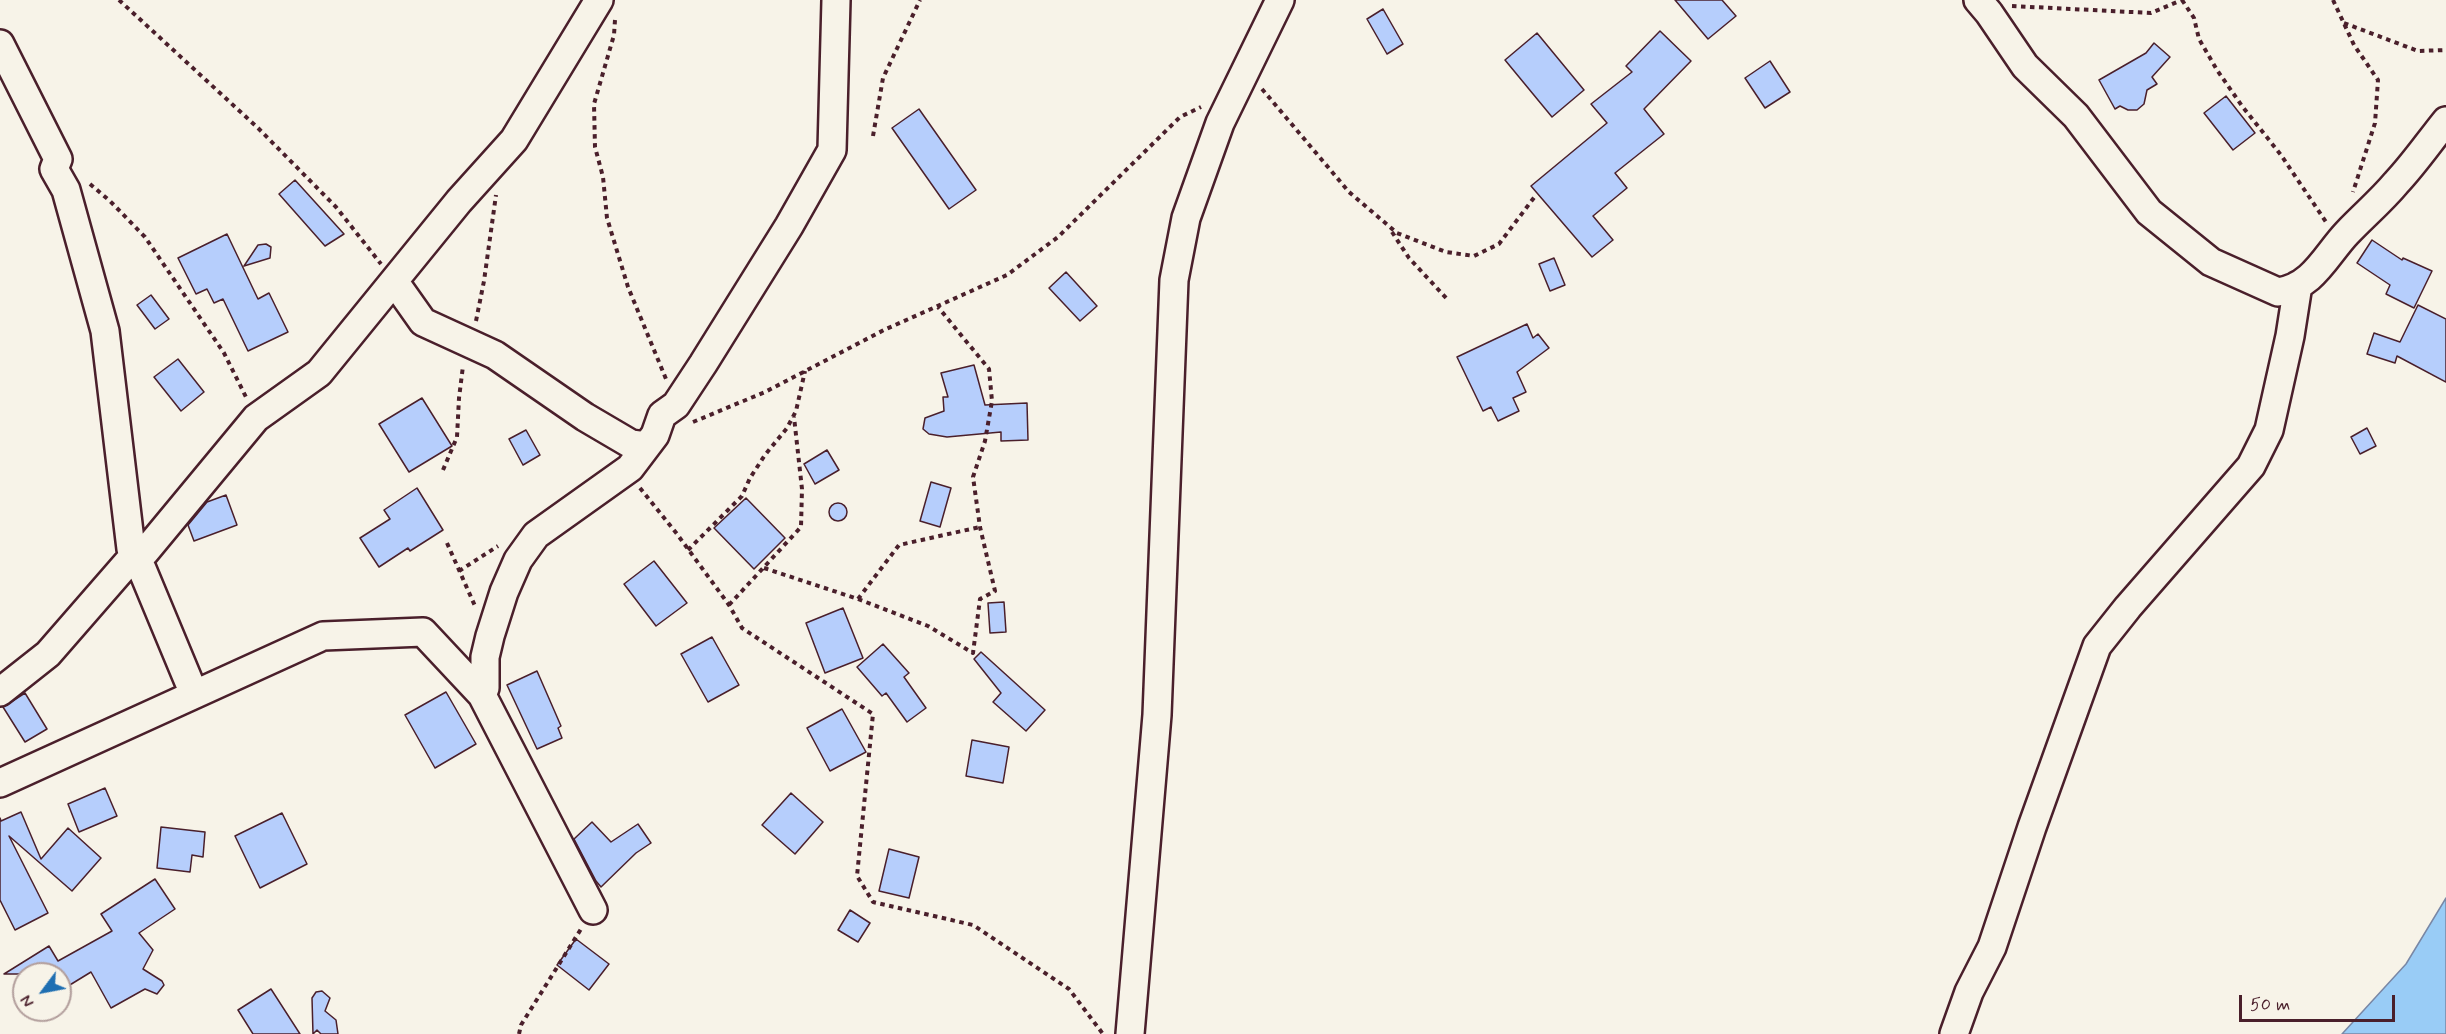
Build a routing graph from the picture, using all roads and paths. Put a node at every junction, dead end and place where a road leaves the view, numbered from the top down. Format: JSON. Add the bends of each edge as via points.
{"nodes":[{"id":1,"x":119,"y":0,"type":"edge"},
{"id":2,"x":836,"y":0,"type":"edge"},
{"id":3,"x":920,"y":0,"type":"edge"},
{"id":4,"x":1280,"y":0,"type":"edge"},
{"id":5,"x":2182,"y":0,"type":"edge"},
{"id":6,"x":2332,"y":0,"type":"edge"},
{"id":7,"x":607,"y":6,"type":"edge"},
{"id":8,"x":1983,"y":6,"type":"edge"},
{"id":9,"x":2343,"y":23,"type":"junction"},
{"id":10,"x":0,"y":44,"type":"edge"},
{"id":11,"x":2446,"y":50,"type":"edge"},
{"id":12,"x":1241,"y":80,"type":"junction"},
{"id":13,"x":2446,"y":122,"type":"edge"},
{"id":14,"x":873,"y":136,"type":"dead end"},
{"id":15,"x":85,"y":180,"type":"dead end"},
{"id":16,"x":497,"y":188,"type":"dead end"},
{"id":17,"x":1536,"y":195,"type":"dead end"},
{"id":18,"x":2351,"y":197,"type":"dead end"},
{"id":19,"x":1389,"y":226,"type":"junction"},
{"id":20,"x":2339,"y":242,"type":"junction"},
{"id":21,"x":394,"y":280,"type":"junction"},
{"id":22,"x":2298,"y":285,"type":"junction"},
{"id":23,"x":1448,"y":300,"type":"dead end"},
{"id":24,"x":938,"y":307,"type":"junction"},
{"id":25,"x":468,"y":343,"type":"junction"},
{"id":26,"x":805,"y":370,"type":"junction"},
{"id":27,"x":676,"y":405,"type":"junction"},
{"id":28,"x":794,"y":416,"type":"junction"},
{"id":29,"x":256,"y":418,"type":"junction"},
{"id":30,"x":650,"y":440,"type":"junction"},
{"id":31,"x":630,"y":468,"type":"junction"},
{"id":32,"x":443,"y":470,"type":"dead end"},
{"id":33,"x":980,"y":527,"type":"junction"},
{"id":34,"x":447,"y":543,"type":"dead end"},
{"id":35,"x":688,"y":550,"type":"junction"},
{"id":36,"x":136,"y":560,"type":"junction"},
{"id":37,"x":764,"y":568,"type":"junction"},
{"id":38,"x":858,"y":598,"type":"junction"},
{"id":39,"x":729,"y":605,"type":"junction"},
{"id":40,"x":490,"y":636,"type":"junction"},
{"id":41,"x":0,"y":692,"type":"edge"},
{"id":42,"x":194,"y":694,"type":"junction"},
{"id":43,"x":482,"y":695,"type":"junction"},
{"id":44,"x":0,"y":783,"type":"edge"},
{"id":45,"x":593,"y":910,"type":"joint"},
{"id":46,"x":519,"y":1034,"type":"edge"},
{"id":47,"x":1103,"y":1034,"type":"edge"},
{"id":48,"x":1130,"y":1034,"type":"edge"},
{"id":49,"x":1954,"y":1034,"type":"edge"}],
"edges":[{"from":1,"to":21,"type":"path","via":[[258,128],[336,207]]},
{"from":2,"to":27,"type":"street","via":[[832,150]]},
{"from":3,"to":14,"type":"path","via":[[883,78]]},
{"from":4,"to":12,"type":"street"},
{"from":5,"to":8,"type":"path","via":[[2151,13]]},
{"from":5,"to":20,"type":"path","via":[[2217,70],[2281,155]]},
{"from":6,"to":9,"type":"path"},
{"from":7,"to":21,"type":"street","via":[[514,140]]},
{"from":7,"to":27,"type":"path","via":[[614,35],[594,104],[595,147],[607,218],[628,287]]},
{"from":8,"to":22,"type":"street","via":[[2025,66],[2076,116],[2149,212],[2211,262],[2278,292]]},
{"from":9,"to":11,"type":"path","via":[[2418,51]]},
{"from":9,"to":18,"type":"path","via":[[2378,80],[2375,123]]},
{"from":10,"to":36,"type":"street","via":[[58,159],[54,169],[66,190],[105,331],[131,549]]},
{"from":12,"to":19,"type":"path","via":[[1349,192]]},
{"from":12,"to":24,"type":"path","via":[[1180,117],[1058,237],[1007,275]]},
{"from":12,"to":48,"type":"street","via":[[1220,123],[1186,219],[1174,280],[1157,715]]},
{"from":13,"to":20,"type":"street","via":[[2396,183]]},
{"from":15,"to":29,"type":"path","via":[[145,237],[224,353]]},
{"from":16,"to":25,"type":"path","via":[[478,314]]},
{"from":17,"to":19,"type":"path","via":[[1499,244],[1473,256],[1446,252],[1397,233]]},
{"from":19,"to":23,"type":"path","via":[[1408,258]]},
{"from":20,"to":22,"type":"street","via":[[2328,259]]},
{"from":21,"to":25,"type":"street","via":[[423,322]]},
{"from":21,"to":29,"type":"street","via":[[319,374]]},
{"from":22,"to":49,"type":"street","via":[[2269,430],[2251,466],[2097,646],[1992,947]]},
{"from":24,"to":26,"type":"path"},
{"from":24,"to":33,"type":"path","via":[[989,369],[992,400],[985,441],[973,477]]},
{"from":25,"to":30,"type":"street","via":[[495,356],[631,444]]},
{"from":25,"to":32,"type":"path","via":[[457,437]]},
{"from":26,"to":28,"type":"path"},
{"from":26,"to":30,"type":"path","via":[[765,392]]},
{"from":27,"to":30,"type":"street","via":[[662,416]]},
{"from":28,"to":35,"type":"path","via":[[755,470],[742,496]]},
{"from":28,"to":37,"type":"path","via":[[802,489],[801,527]]},
{"from":29,"to":36,"type":"street"},
{"from":30,"to":31,"type":"street"},
{"from":31,"to":35,"type":"path","via":[[641,490]]},
{"from":31,"to":40,"type":"street","via":[[536,535],[518,560]]},
{"from":33,"to":38,"type":"path","via":[[899,545]]},
{"from":33,"to":38,"type":"path","via":[[995,591],[980,599],[973,653],[928,626]]},
{"from":34,"to":40,"type":"path"},
{"from":35,"to":39,"type":"path"},
{"from":36,"to":41,"type":"street","via":[[129,561],[48,654]]},
{"from":36,"to":42,"type":"street"},
{"from":37,"to":38,"type":"path"},
{"from":37,"to":39,"type":"path"},
{"from":39,"to":47,"type":"path","via":[[742,628],[873,714],[857,876],[873,902],[973,925],[1069,989]]},
{"from":40,"to":43,"type":"street","via":[[484,657]]},
{"from":42,"to":43,"type":"street","via":[[323,636],[423,632]]},
{"from":42,"to":44,"type":"street"},
{"from":43,"to":45,"type":"street"},
{"from":45,"to":46,"type":"path"}]}
